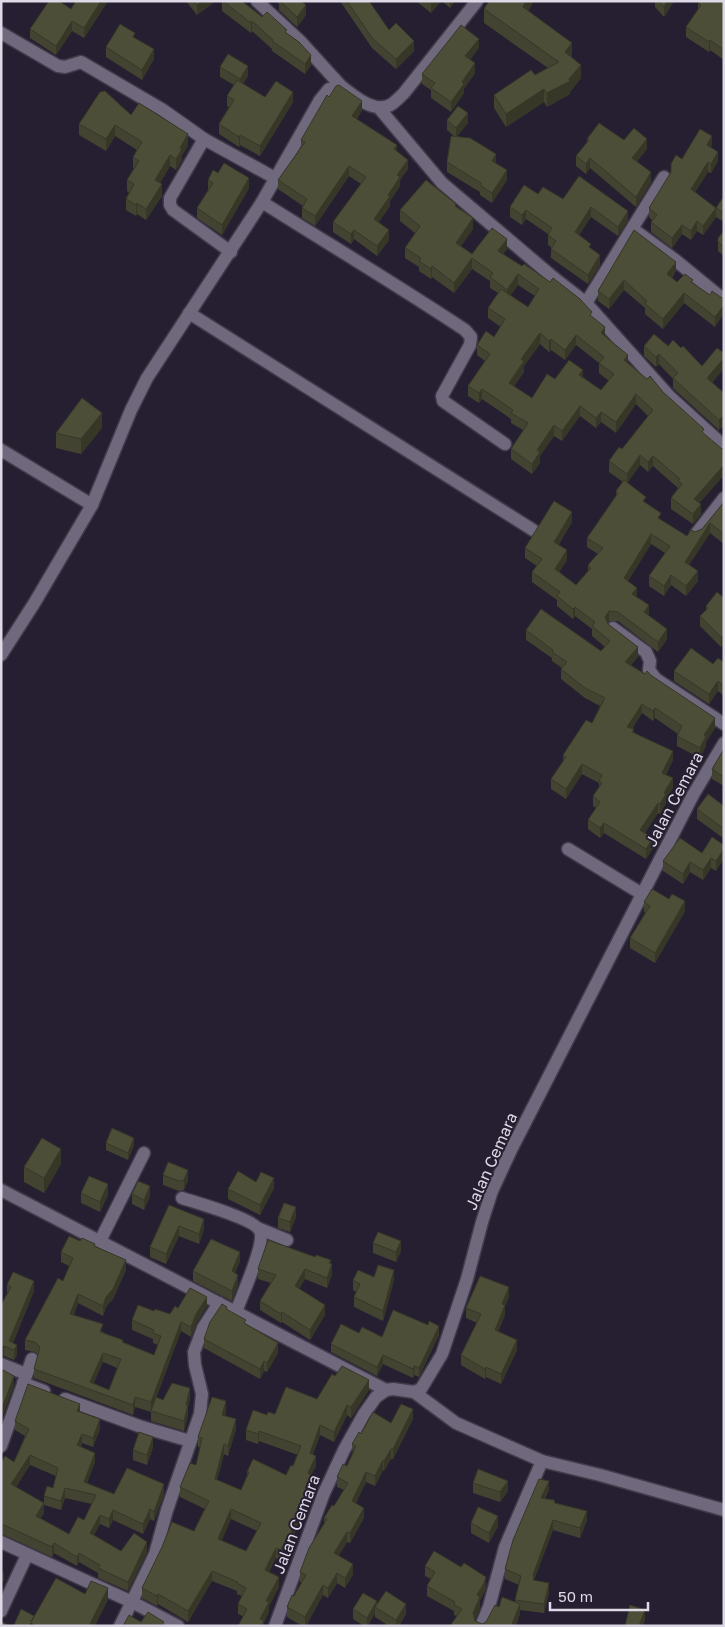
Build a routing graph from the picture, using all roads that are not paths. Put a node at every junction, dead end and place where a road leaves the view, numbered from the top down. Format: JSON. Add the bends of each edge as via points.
{"nodes":[{"id":1,"x":257,"y":1,"type":"edge"},
{"id":2,"x":477,"y":1,"type":"edge"},
{"id":3,"x":1,"y":33,"type":"edge"},
{"id":4,"x":341,"y":86,"type":"junction"},
{"id":5,"x":379,"y":108,"type":"junction"},
{"id":6,"x":204,"y":139,"type":"junction"},
{"id":7,"x":664,"y":177,"type":"dead end"},
{"id":8,"x":276,"y":178,"type":"junction"},
{"id":9,"x":262,"y":202,"type":"junction"},
{"id":10,"x":633,"y":229,"type":"junction"},
{"id":11,"x":231,"y":252,"type":"junction"},
{"id":12,"x":724,"y":300,"type":"edge"},
{"id":13,"x":586,"y":303,"type":"junction"},
{"id":14,"x":189,"y":313,"type":"junction"},
{"id":15,"x":505,"y":444,"type":"dead end"},
{"id":16,"x":724,"y":446,"type":"edge"},
{"id":17,"x":1,"y":450,"type":"edge"},
{"id":18,"x":724,"y":498,"type":"edge"},
{"id":19,"x":92,"y":505,"type":"junction"},
{"id":20,"x":533,"y":530,"type":"dead end"},
{"id":21,"x":696,"y":534,"type":"edge"},
{"id":22,"x":613,"y":628,"type":"edge"},
{"id":23,"x":1,"y":655,"type":"edge"},
{"id":24,"x":724,"y":724,"type":"edge"},
{"id":25,"x":724,"y":743,"type":"edge"},
{"id":26,"x":568,"y":848,"type":"dead end"},
{"id":27,"x":642,"y":894,"type":"junction"},
{"id":28,"x":144,"y":1153,"type":"dead end"},
{"id":29,"x":1,"y":1190,"type":"edge"},
{"id":30,"x":182,"y":1198,"type":"dead end"},
{"id":31,"x":260,"y":1229,"type":"junction"},
{"id":32,"x":287,"y":1240,"type":"dead end"},
{"id":33,"x":100,"y":1241,"type":"junction"},
{"id":34,"x":219,"y":1303,"type":"junction"},
{"id":35,"x":236,"y":1312,"type":"junction"},
{"id":36,"x":32,"y":1359,"type":"dead end"},
{"id":37,"x":1,"y":1364,"type":"edge"},
{"id":38,"x":24,"y":1379,"type":"junction"},
{"id":39,"x":386,"y":1390,"type":"junction"},
{"id":40,"x":414,"y":1392,"type":"junction"},
{"id":41,"x":190,"y":1441,"type":"junction"},
{"id":42,"x":1,"y":1446,"type":"edge"},
{"id":43,"x":542,"y":1462,"type":"junction"},
{"id":44,"x":724,"y":1510,"type":"edge"},
{"id":45,"x":1,"y":1542,"type":"edge"},
{"id":46,"x":27,"y":1555,"type":"junction"},
{"id":47,"x":132,"y":1602,"type":"junction"},
{"id":48,"x":1,"y":1611,"type":"edge"},
{"id":49,"x":120,"y":1626,"type":"edge"},
{"id":50,"x":178,"y":1626,"type":"edge"},
{"id":51,"x":275,"y":1626,"type":"edge"},
{"id":52,"x":481,"y":1626,"type":"edge"}],
"edges":[{"from":1,"to":4,"type":"street"},
{"from":2,"to":5,"type":"street","via":[[404,93],[390,105]]},
{"from":3,"to":6,"type":"street","via":[[58,66],[81,62],[163,110]]},
{"from":4,"to":5,"type":"street"},
{"from":4,"to":8,"type":"street","via":[[329,89],[320,100]]},
{"from":5,"to":13,"type":"street","via":[[442,183]]},
{"from":6,"to":8,"type":"street"},
{"from":6,"to":11,"type":"street","via":[[170,198],[170,205]]},
{"from":7,"to":10,"type":"street"},
{"from":8,"to":9,"type":"street"},
{"from":9,"to":11,"type":"street"},
{"from":9,"to":15,"type":"street","via":[[465,330],[472,337],[470,345],[442,401]]},
{"from":10,"to":12,"type":"street"},
{"from":10,"to":13,"type":"street"},
{"from":11,"to":14,"type":"street"},
{"from":13,"to":16,"type":"street","via":[[669,396]]},
{"from":14,"to":19,"type":"street","via":[[130,410]]},
{"from":14,"to":20,"type":"street"},
{"from":17,"to":19,"type":"street"},
{"from":18,"to":21,"type":"street"},
{"from":19,"to":23,"type":"street"},
{"from":22,"to":24,"type":"street","via":[[646,652],[649,670],[656,679]]},
{"from":25,"to":27,"type":"street","name":"Jalan Cemara"},
{"from":26,"to":27,"type":"street"},
{"from":27,"to":40,"type":"street","name":"Jalan Cemara","via":[[511,1150],[487,1206],[442,1354],[421,1389]]},
{"from":28,"to":33,"type":"street"},
{"from":29,"to":33,"type":"street"},
{"from":30,"to":31,"type":"street","via":[[246,1220]]},
{"from":31,"to":32,"type":"street"},
{"from":31,"to":35,"type":"street","via":[[259,1250]]},
{"from":33,"to":34,"type":"street"},
{"from":34,"to":35,"type":"street"},
{"from":34,"to":41,"type":"street","via":[[203,1328],[194,1352],[202,1394],[200,1414]]},
{"from":35,"to":39,"type":"street"},
{"from":36,"to":38,"type":"street"},
{"from":37,"to":38,"type":"street"},
{"from":38,"to":41,"type":"street","via":[[138,1426]]},
{"from":38,"to":42,"type":"street"},
{"from":39,"to":40,"type":"street"},
{"from":39,"to":51,"type":"street","name":"Jalan Cemara","via":[[376,1397],[364,1414],[344,1450],[324,1494]]},
{"from":40,"to":43,"type":"street","via":[[456,1423]]},
{"from":41,"to":47,"type":"street","via":[[155,1554]]},
{"from":43,"to":44,"type":"street"},
{"from":43,"to":52,"type":"street","via":[[505,1547]]},
{"from":45,"to":46,"type":"street"},
{"from":46,"to":47,"type":"street"},
{"from":46,"to":48,"type":"street"},
{"from":47,"to":49,"type":"street"},
{"from":47,"to":50,"type":"street"}]}
